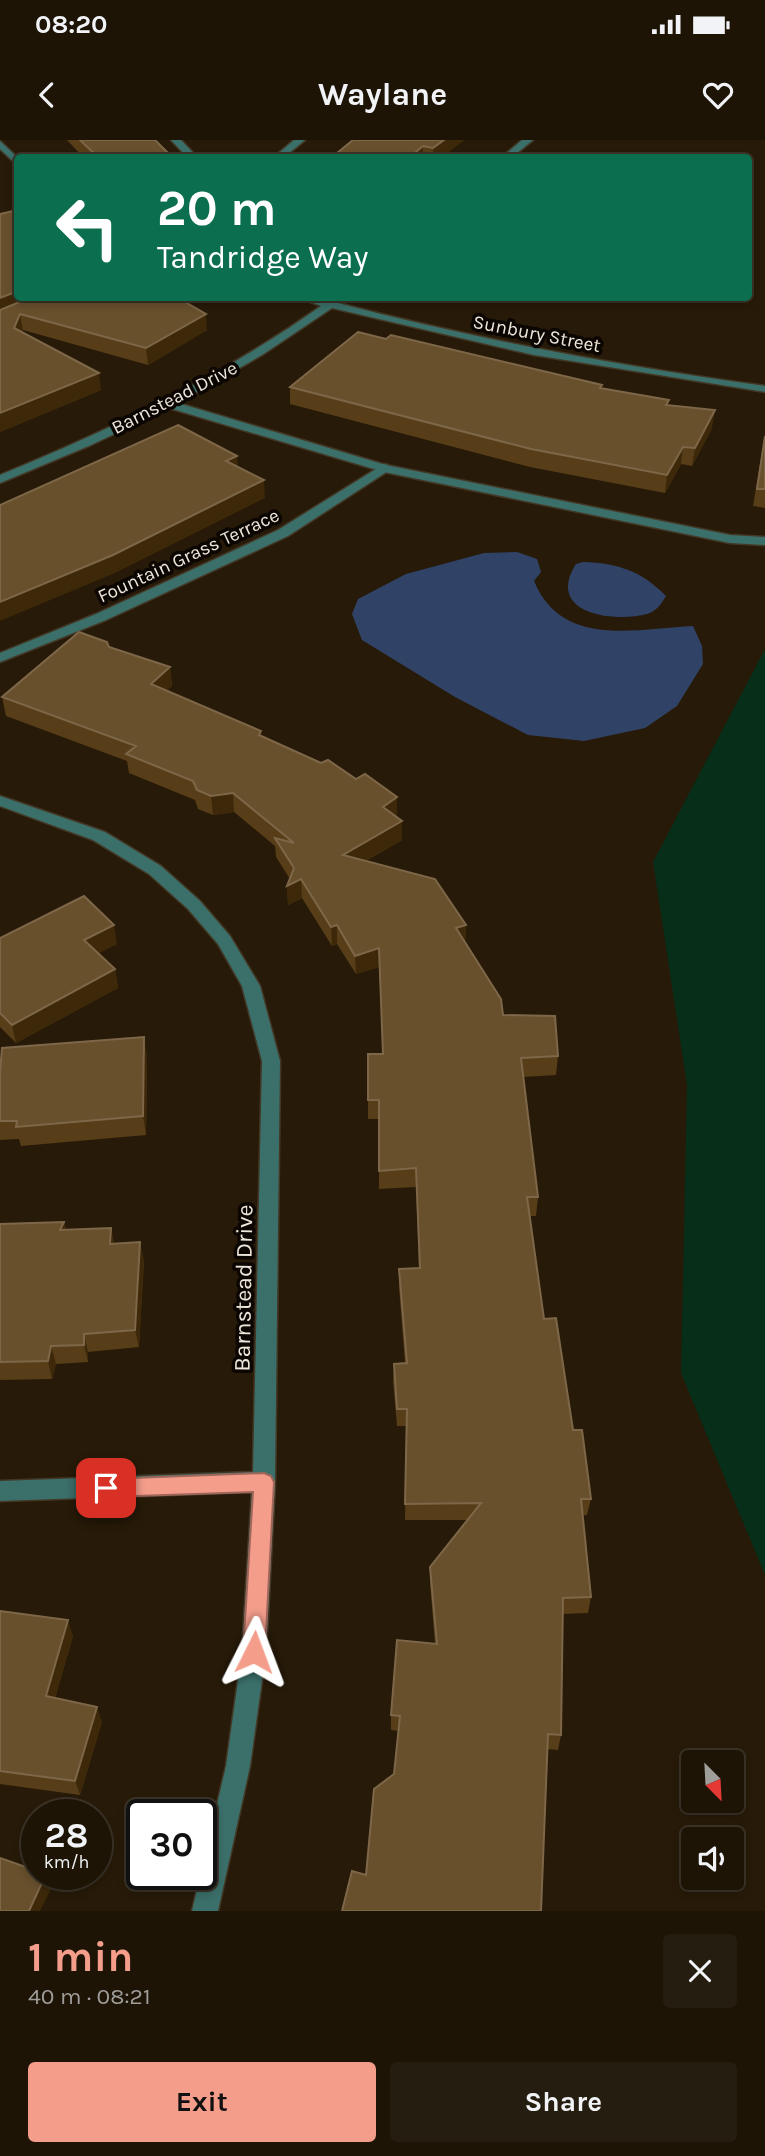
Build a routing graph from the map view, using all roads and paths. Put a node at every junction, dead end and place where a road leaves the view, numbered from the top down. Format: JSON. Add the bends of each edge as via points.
{"nodes":[{"id":1,"x":176,"y":140,"type":"edge"},
{"id":2,"x":277,"y":140,"type":"edge"},
{"id":3,"x":528,"y":140,"type":"edge"},
{"id":4,"x":296,"y":143,"type":"edge"},
{"id":5,"x":190,"y":154,"type":"edge"},
{"id":6,"x":282,"y":154,"type":"edge"},
{"id":7,"x":510,"y":154,"type":"edge"},
{"id":8,"x":334,"y":301,"type":"edge"},
{"id":9,"x":765,"y":389,"type":"edge"},
{"id":10,"x":165,"y":403,"type":"junction"},
{"id":11,"x":384,"y":468,"type":"junction"},
{"id":12,"x":0,"y":479,"type":"edge"},
{"id":13,"x":765,"y":541,"type":"edge"},
{"id":14,"x":0,"y":658,"type":"edge"},
{"id":15,"x":0,"y":800,"type":"edge"},
{"id":16,"x":264,"y":1482,"type":"junction"},
{"id":17,"x":0,"y":1491,"type":"edge"},
{"id":18,"x":205,"y":1911,"type":"edge"}],
"edges":[{"from":1,"to":5,"type":"street"},
{"from":2,"to":4,"type":"street"},
{"from":3,"to":7,"type":"street"},
{"from":4,"to":6,"type":"street"},
{"from":8,"to":9,"type":"street","name":"Sunbury Street","via":[[465,337]]},
{"from":8,"to":10,"type":"street","name":"Barnstead Drive","via":[[257,354]]},
{"from":10,"to":11,"type":"street"},
{"from":10,"to":12,"type":"street","name":"Barnstead Drive"},
{"from":11,"to":13,"type":"street","via":[[730,539]]},
{"from":11,"to":14,"type":"street","name":"Fountain Grass Terrace","via":[[283,533]]},
{"from":15,"to":16,"type":"street","name":"Barnstead Drive","via":[[99,836],[155,870],[224,940],[251,986],[271,1062]]},
{"from":16,"to":17,"type":"street"},
{"from":16,"to":18,"type":"street","name":"Barnstead Drive","via":[[254,1652],[237,1766]]}]}
